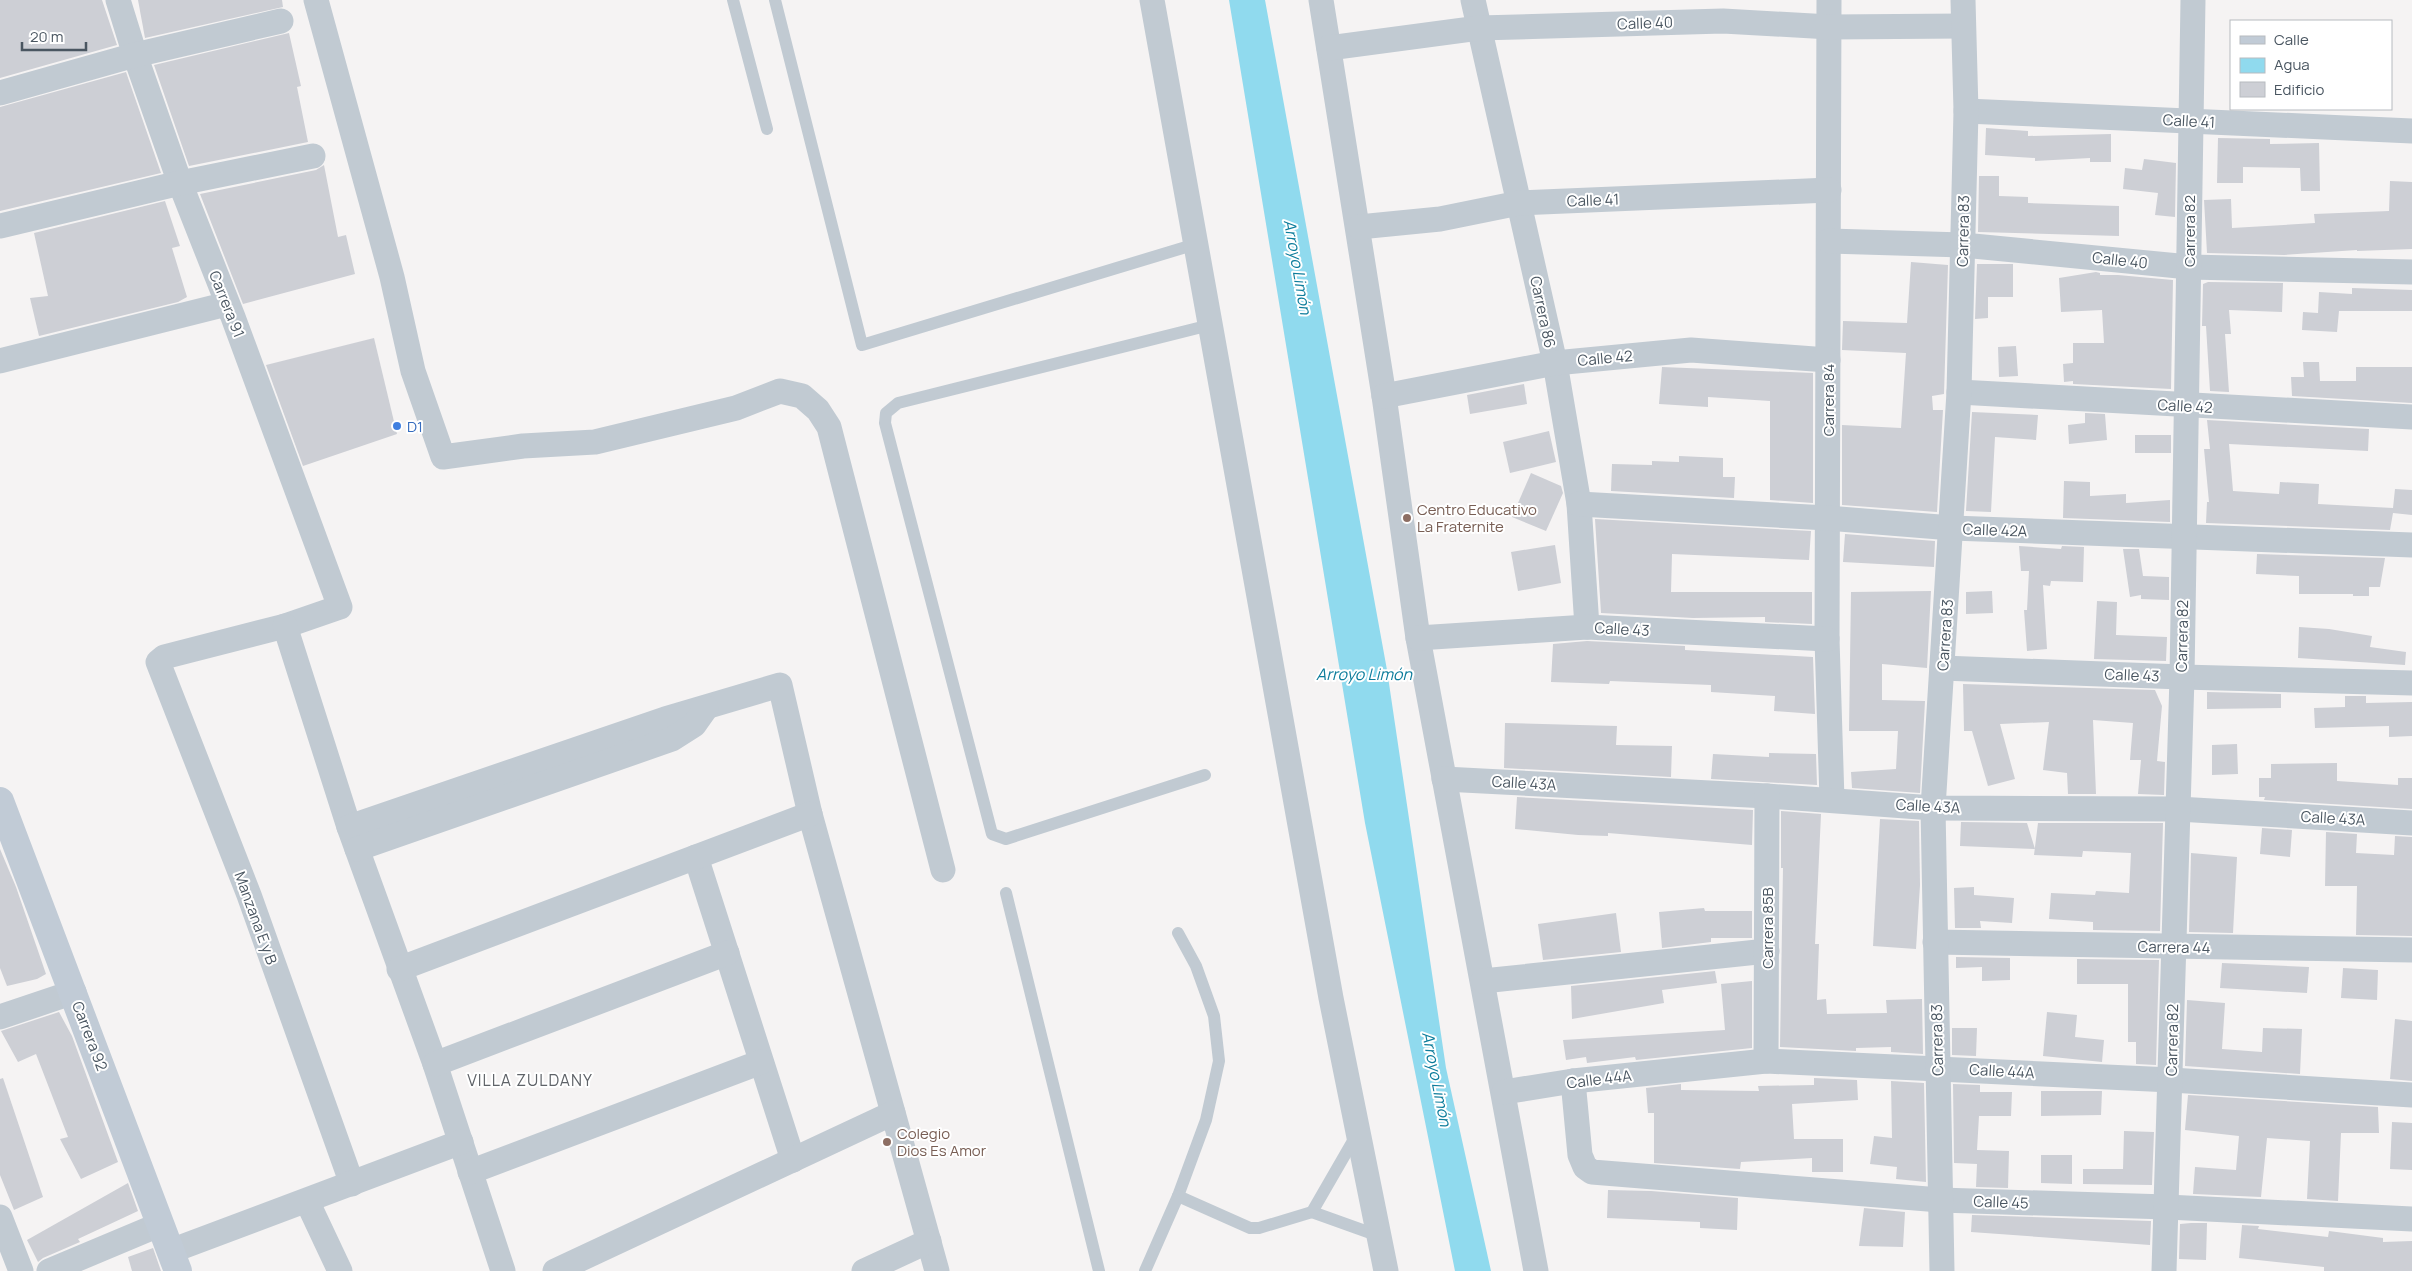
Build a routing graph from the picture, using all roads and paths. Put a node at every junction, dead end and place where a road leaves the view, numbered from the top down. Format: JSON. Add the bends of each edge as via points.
{"nodes":[{"id":1,"x":118,"y":0,"type":"edge"},
{"id":2,"x":316,"y":0,"type":"edge"},
{"id":3,"x":733,"y":0,"type":"edge"},
{"id":4,"x":775,"y":0,"type":"edge"},
{"id":5,"x":1152,"y":0,"type":"edge"},
{"id":6,"x":1321,"y":0,"type":"edge"},
{"id":7,"x":1473,"y":0,"type":"edge"},
{"id":8,"x":1829,"y":0,"type":"edge"},
{"id":9,"x":1963,"y":0,"type":"edge"},
{"id":10,"x":2193,"y":0,"type":"edge"},
{"id":11,"x":1722,"y":10,"type":"edge"},
{"id":12,"x":281,"y":21,"type":"dead end"},
{"id":13,"x":1963,"y":26,"type":"junction"},
{"id":14,"x":1830,"y":27,"type":"junction"},
{"id":15,"x":1479,"y":28,"type":"junction"},
{"id":16,"x":1329,"y":48,"type":"junction"},
{"id":17,"x":135,"y":55,"type":"junction"},
{"id":18,"x":0,"y":93,"type":"edge"},
{"id":19,"x":1966,"y":111,"type":"junction"},
{"id":20,"x":2190,"y":120,"type":"junction"},
{"id":21,"x":767,"y":129,"type":"dead end"},
{"id":22,"x":2412,"y":131,"type":"edge"},
{"id":23,"x":313,"y":156,"type":"dead end"},
{"id":24,"x":180,"y":183,"type":"junction"},
{"id":25,"x":1829,"y":190,"type":"junction"},
{"id":26,"x":1519,"y":203,"type":"junction"},
{"id":27,"x":0,"y":226,"type":"edge"},
{"id":28,"x":1359,"y":228,"type":"junction"},
{"id":29,"x":1829,"y":241,"type":"junction"},
{"id":30,"x":1196,"y":244,"type":"junction"},
{"id":31,"x":1963,"y":245,"type":"junction"},
{"id":32,"x":2189,"y":267,"type":"junction"},
{"id":33,"x":2412,"y":272,"type":"edge"},
{"id":34,"x":227,"y":304,"type":"junction"},
{"id":35,"x":1210,"y":325,"type":"junction"},
{"id":36,"x":1828,"y":360,"type":"junction"},
{"id":37,"x":0,"y":361,"type":"edge"},
{"id":38,"x":1555,"y":363,"type":"junction"},
{"id":39,"x":1959,"y":392,"type":"junction"},
{"id":40,"x":1384,"y":396,"type":"junction"},
{"id":41,"x":2186,"y":406,"type":"junction"},
{"id":42,"x":2412,"y":416,"type":"edge"},
{"id":43,"x":1579,"y":504,"type":"junction"},
{"id":44,"x":1827,"y":518,"type":"junction"},
{"id":45,"x":1952,"y":528,"type":"junction"},
{"id":46,"x":2183,"y":537,"type":"junction"},
{"id":47,"x":2412,"y":545,"type":"edge"},
{"id":48,"x":285,"y":626,"type":"junction"},
{"id":49,"x":1587,"y":627,"type":"junction"},
{"id":50,"x":1418,"y":638,"type":"junction"},
{"id":51,"x":1827,"y":639,"type":"junction"},
{"id":52,"x":1942,"y":668,"type":"junction"},
{"id":53,"x":2182,"y":677,"type":"junction"},
{"id":54,"x":2412,"y":682,"type":"edge"},
{"id":55,"x":1205,"y":775,"type":"dead end"},
{"id":56,"x":1444,"y":779,"type":"junction"},
{"id":57,"x":1767,"y":796,"type":"junction"},
{"id":58,"x":1832,"y":800,"type":"junction"},
{"id":59,"x":0,"y":801,"type":"edge"},
{"id":60,"x":1933,"y":808,"type":"junction"},
{"id":61,"x":2178,"y":809,"type":"junction"},
{"id":62,"x":810,"y":814,"type":"junction"},
{"id":63,"x":2412,"y":823,"type":"edge"},
{"id":64,"x":353,"y":838,"type":"junction"},
{"id":65,"x":696,"y":857,"type":"junction"},
{"id":66,"x":943,"y":870,"type":"dead end"},
{"id":67,"x":1006,"y":893,"type":"dead end"},
{"id":68,"x":1178,"y":933,"type":"dead end"},
{"id":69,"x":1935,"y":942,"type":"junction"},
{"id":70,"x":2174,"y":947,"type":"junction"},
{"id":71,"x":2412,"y":950,"type":"edge"},
{"id":72,"x":1766,"y":951,"type":"junction"},
{"id":73,"x":726,"y":953,"type":"junction"},
{"id":74,"x":399,"y":969,"type":"junction"},
{"id":75,"x":1483,"y":982,"type":"junction"},
{"id":76,"x":74,"y":992,"type":"junction"},
{"id":77,"x":0,"y":1017,"type":"edge"},
{"id":78,"x":1766,"y":1061,"type":"junction"},
{"id":79,"x":761,"y":1062,"type":"junction"},
{"id":80,"x":435,"y":1064,"type":"junction"},
{"id":81,"x":1938,"y":1068,"type":"junction"},
{"id":82,"x":2171,"y":1080,"type":"junction"},
{"id":83,"x":1572,"y":1081,"type":"junction"},
{"id":84,"x":1504,"y":1092,"type":"junction"},
{"id":85,"x":2412,"y":1096,"type":"edge"},
{"id":86,"x":893,"y":1113,"type":"junction"},
{"id":87,"x":1358,"y":1132,"type":"junction"},
{"id":88,"x":461,"y":1142,"type":"junction"},
{"id":89,"x":793,"y":1160,"type":"junction"},
{"id":90,"x":470,"y":1172,"type":"junction"},
{"id":91,"x":352,"y":1184,"type":"junction"},
{"id":92,"x":1178,"y":1196,"type":"junction"},
{"id":93,"x":1940,"y":1200,"type":"junction"},
{"id":94,"x":307,"y":1201,"type":"junction"},
{"id":95,"x":2167,"y":1207,"type":"junction"},
{"id":96,"x":1312,"y":1212,"type":"junction"},
{"id":97,"x":0,"y":1217,"type":"edge"},
{"id":98,"x":2412,"y":1219,"type":"edge"},
{"id":99,"x":161,"y":1224,"type":"junction"},
{"id":100,"x":1379,"y":1236,"type":"junction"},
{"id":101,"x":929,"y":1241,"type":"junction"},
{"id":102,"x":175,"y":1261,"type":"edge"},
{"id":103,"x":21,"y":1271,"type":"edge"},
{"id":104,"x":49,"y":1271,"type":"edge"},
{"id":105,"x":340,"y":1271,"type":"edge"},
{"id":106,"x":503,"y":1271,"type":"edge"},
{"id":107,"x":555,"y":1271,"type":"edge"},
{"id":108,"x":864,"y":1271,"type":"edge"},
{"id":109,"x":937,"y":1271,"type":"edge"},
{"id":110,"x":1099,"y":1271,"type":"edge"},
{"id":111,"x":1145,"y":1271,"type":"edge"},
{"id":112,"x":1386,"y":1271,"type":"edge"},
{"id":113,"x":1536,"y":1271,"type":"edge"},
{"id":114,"x":1942,"y":1271,"type":"edge"},
{"id":115,"x":2164,"y":1271,"type":"edge"}],
"edges":[{"from":1,"to":17,"type":"street","name":"Carrera 91"},
{"from":2,"to":66,"type":"street","via":[[392,277],[412,371],[443,457],[523,446],[595,442],[736,408],[780,391],[802,396],[818,410],[829,427]]},
{"from":3,"to":21,"type":"lane"},
{"from":4,"to":30,"type":"lane","via":[[862,345]]},
{"from":5,"to":30,"type":"street"},
{"from":6,"to":16,"type":"street"},
{"from":7,"to":15,"type":"street","name":"Carrera 86"},
{"from":8,"to":14,"type":"street","name":"Carrera 84"},
{"from":9,"to":13,"type":"street","name":"Carrera 83"},
{"from":10,"to":20,"type":"street","name":"Carrera 82"},
{"from":11,"to":14,"type":"street","name":"Calle 40"},
{"from":11,"to":15,"type":"street","name":"Calle 40"},
{"from":12,"to":17,"type":"street"},
{"from":13,"to":14,"type":"street","name":"Calle 40"},
{"from":13,"to":19,"type":"street","name":"Carrera 83"},
{"from":14,"to":25,"type":"street","name":"Carrera 84"},
{"from":15,"to":16,"type":"street","name":"Calle 40"},
{"from":15,"to":26,"type":"street","name":"Carrera 86"},
{"from":16,"to":28,"type":"street"},
{"from":17,"to":18,"type":"street"},
{"from":17,"to":24,"type":"street","name":"Carrera 91"},
{"from":19,"to":20,"type":"street","name":"Calle 41"},
{"from":19,"to":31,"type":"street","name":"Carrera 83"},
{"from":20,"to":22,"type":"street","name":"Calle 41"},
{"from":20,"to":32,"type":"street","name":"Carrera 82"},
{"from":23,"to":24,"type":"street"},
{"from":24,"to":27,"type":"street"},
{"from":24,"to":34,"type":"street","name":"Carrera 91"},
{"from":25,"to":26,"type":"street","name":"Calle 41"},
{"from":25,"to":29,"type":"street","name":"Carrera 84"},
{"from":26,"to":28,"type":"street","name":"Calle 41","via":[[1440,219]]},
{"from":26,"to":38,"type":"street","name":"Carrera 86"},
{"from":28,"to":40,"type":"street"},
{"from":29,"to":31,"type":"street","name":"Calle 40"},
{"from":29,"to":36,"type":"street","name":"Carrera 84"},
{"from":30,"to":35,"type":"street"},
{"from":31,"to":32,"type":"street","name":"Calle 40"},
{"from":31,"to":39,"type":"street","name":"Carrera 83"},
{"from":32,"to":33,"type":"street","name":"Calle 40"},
{"from":32,"to":41,"type":"street","name":"Carrera 82"},
{"from":34,"to":37,"type":"street"},
{"from":34,"to":48,"type":"street","name":"Carrera 91","via":[[340,607]]},
{"from":35,"to":55,"type":"lane","via":[[898,403],[886,413],[885,423],[992,834],[1006,838]]},
{"from":35,"to":87,"type":"street"},
{"from":36,"to":38,"type":"street","name":"Calle 42","via":[[1691,350]]},
{"from":36,"to":44,"type":"street","name":"Carrera 84"},
{"from":38,"to":40,"type":"street","name":"Calle 42"},
{"from":38,"to":43,"type":"street","name":"Carrera 86"},
{"from":39,"to":41,"type":"street","name":"Calle 42"},
{"from":39,"to":45,"type":"street","name":"Carrera 83"},
{"from":40,"to":50,"type":"street"},
{"from":41,"to":42,"type":"street","name":"Calle 42"},
{"from":41,"to":46,"type":"street","name":"Carrera 82"},
{"from":43,"to":44,"type":"street","name":"Calle 42A"},
{"from":43,"to":49,"type":"street","name":"Carrera 86"},
{"from":44,"to":45,"type":"street","name":"Calle 42A"},
{"from":44,"to":51,"type":"street","name":"Carrera 84"},
{"from":45,"to":46,"type":"street","name":"Calle 42A"},
{"from":45,"to":52,"type":"street","name":"Carrera 83"},
{"from":46,"to":47,"type":"street","name":"Calle 42A"},
{"from":46,"to":53,"type":"street","name":"Carrera 82"},
{"from":48,"to":64,"type":"street"},
{"from":48,"to":91,"type":"street","name":"Manzana E y B","via":[[164,657],[158,662],[249,895]]},
{"from":49,"to":50,"type":"street","name":"Calle 43"},
{"from":49,"to":51,"type":"street","name":"Calle 43"},
{"from":50,"to":56,"type":"street"},
{"from":51,"to":58,"type":"street","name":"Carrera 84"},
{"from":52,"to":53,"type":"street","name":"Calle 43"},
{"from":52,"to":60,"type":"street","name":"Carrera 83"},
{"from":53,"to":54,"type":"street","name":"Calle 43"},
{"from":53,"to":61,"type":"street","name":"Carrera 82"},
{"from":56,"to":57,"type":"street","name":"Calle 43A"},
{"from":56,"to":75,"type":"street"},
{"from":57,"to":58,"type":"street","name":"Calle 43A"},
{"from":57,"to":72,"type":"street","name":"Carrera 85B"},
{"from":58,"to":60,"type":"street","name":"Calle 43A"},
{"from":59,"to":76,"type":"street","name":"Carrera 92"},
{"from":60,"to":61,"type":"street","name":"Calle 43A"},
{"from":60,"to":69,"type":"street","name":"Carrera 83"},
{"from":61,"to":63,"type":"street","name":"Calle 43A"},
{"from":61,"to":70,"type":"street","name":"Carrera 82"},
{"from":62,"to":64,"type":"street","via":[[780,685],[706,708],[694,725],[672,739]]},
{"from":62,"to":65,"type":"street"},
{"from":62,"to":86,"type":"street"},
{"from":64,"to":74,"type":"street"},
{"from":65,"to":73,"type":"street"},
{"from":65,"to":74,"type":"street"},
{"from":67,"to":110,"type":"lane"},
{"from":68,"to":92,"type":"lane","via":[[1196,966],[1214,1016],[1220,1061],[1206,1120]]},
{"from":69,"to":70,"type":"street","name":"Carrera 44"},
{"from":69,"to":81,"type":"street","name":"Carrera 83"},
{"from":70,"to":71,"type":"street","name":"Carrera 44"},
{"from":70,"to":82,"type":"street","name":"Carrera 82"},
{"from":72,"to":75,"type":"street"},
{"from":72,"to":78,"type":"street","name":"Carrera 85B"},
{"from":73,"to":79,"type":"street"},
{"from":73,"to":80,"type":"street"},
{"from":74,"to":80,"type":"street"},
{"from":75,"to":84,"type":"street"},
{"from":76,"to":77,"type":"street"},
{"from":76,"to":99,"type":"street","name":"Carrera 92"},
{"from":78,"to":81,"type":"street","name":"Calle 44A"},
{"from":78,"to":83,"type":"street","name":"Calle 44A"},
{"from":79,"to":89,"type":"street"},
{"from":79,"to":90,"type":"street"},
{"from":80,"to":88,"type":"street"},
{"from":81,"to":82,"type":"street","name":"Calle 44A"},
{"from":81,"to":93,"type":"street","name":"Carrera 83"},
{"from":82,"to":85,"type":"street","name":"Calle 44A"},
{"from":82,"to":95,"type":"street","name":"Carrera 82"},
{"from":83,"to":84,"type":"street","name":"Calle 44A"},
{"from":83,"to":93,"type":"street","name":"Calle 45","via":[[1580,1155],[1584,1167],[1592,1172]]},
{"from":84,"to":113,"type":"street"},
{"from":86,"to":89,"type":"street"},
{"from":86,"to":101,"type":"street"},
{"from":87,"to":96,"type":"lane"},
{"from":87,"to":100,"type":"street"},
{"from":88,"to":90,"type":"street"},
{"from":88,"to":91,"type":"street"},
{"from":89,"to":107,"type":"street"},
{"from":90,"to":106,"type":"street"},
{"from":91,"to":94,"type":"street"},
{"from":92,"to":96,"type":"lane","via":[[1250,1228]]},
{"from":92,"to":111,"type":"lane"},
{"from":93,"to":95,"type":"street","name":"Calle 45"},
{"from":93,"to":114,"type":"street","name":"Carrera 83"},
{"from":94,"to":102,"type":"street"},
{"from":94,"to":105,"type":"street"},
{"from":95,"to":98,"type":"street","name":"Calle 45"},
{"from":95,"to":115,"type":"street","name":"Carrera 82"},
{"from":96,"to":100,"type":"lane"},
{"from":97,"to":103,"type":"street"},
{"from":99,"to":102,"type":"street","name":"Carrera 92"},
{"from":99,"to":104,"type":"street"},
{"from":100,"to":112,"type":"street"},
{"from":101,"to":108,"type":"street"},
{"from":101,"to":109,"type":"street"}]}
